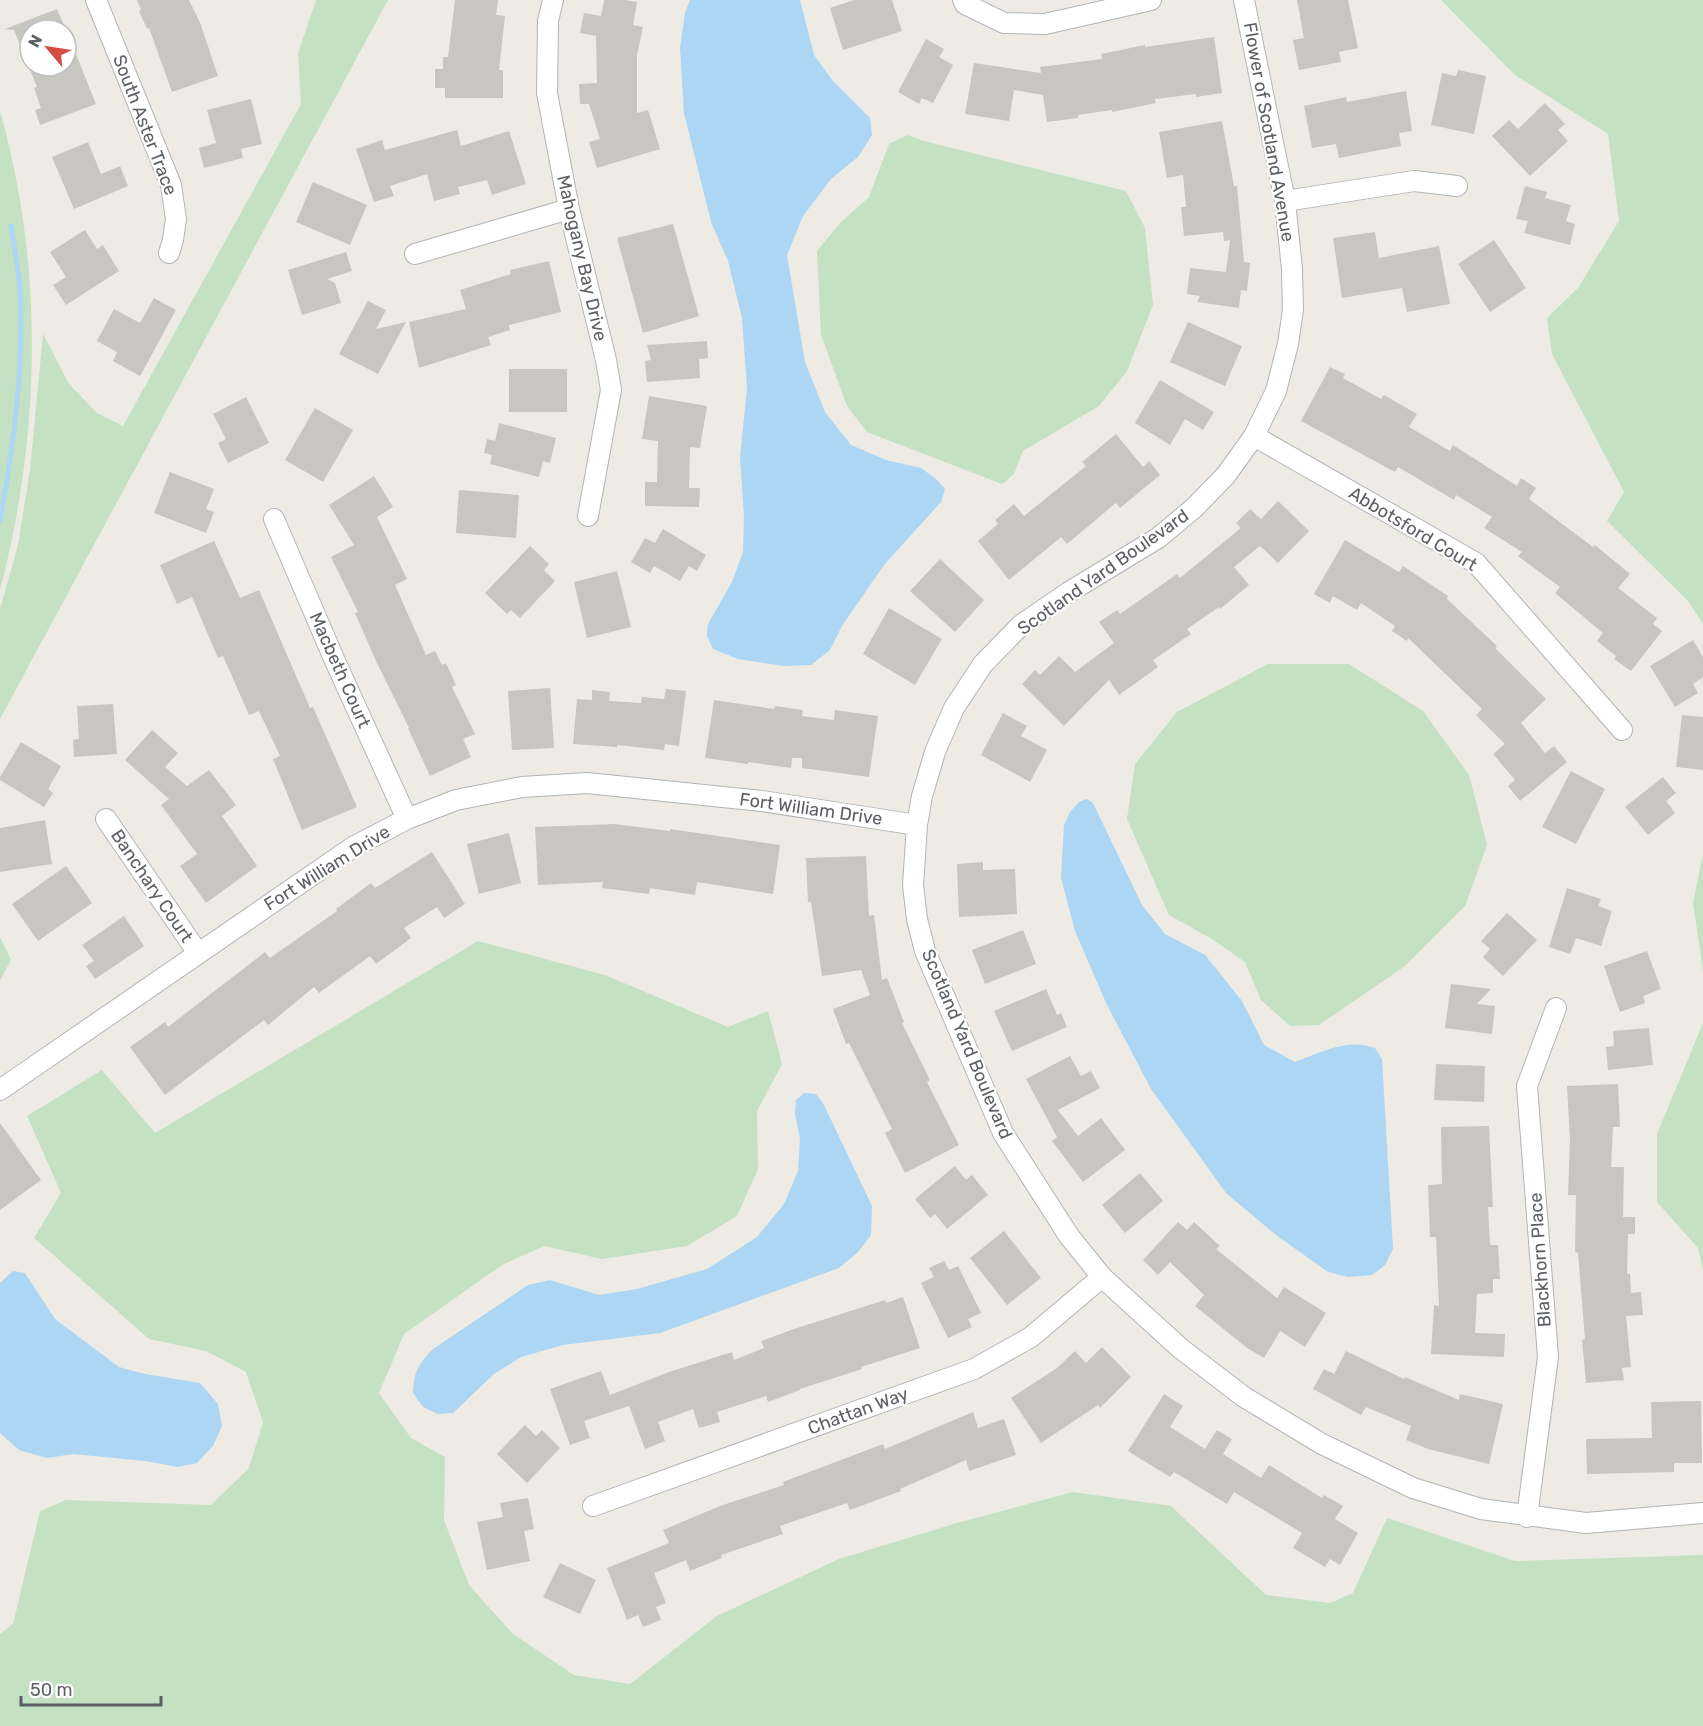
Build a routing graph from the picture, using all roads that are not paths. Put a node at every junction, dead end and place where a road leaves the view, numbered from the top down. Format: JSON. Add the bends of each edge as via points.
{"nodes":[{"id":1,"x":96,"y":0,"type":"edge"},
{"id":2,"x":553,"y":0,"type":"edge"},
{"id":3,"x":963,"y":0,"type":"edge"},
{"id":4,"x":1151,"y":0,"type":"edge"},
{"id":5,"x":1245,"y":0,"type":"edge"},
{"id":6,"x":1457,"y":186,"type":"dead end"},
{"id":7,"x":1285,"y":201,"type":"junction"},
{"id":8,"x":569,"y":209,"type":"junction"},
{"id":9,"x":169,"y":253,"type":"dead end"},
{"id":10,"x":415,"y":254,"type":"dead end"},
{"id":11,"x":1254,"y":436,"type":"junction"},
{"id":12,"x":588,"y":516,"type":"dead end"},
{"id":13,"x":274,"y":519,"type":"dead end"},
{"id":14,"x":1622,"y":730,"type":"dead end"},
{"id":15,"x":106,"y":819,"type":"dead end"},
{"id":16,"x":407,"y":819,"type":"junction"},
{"id":17,"x":917,"y":825,"type":"junction"},
{"id":18,"x":198,"y":953,"type":"junction"},
{"id":19,"x":1556,"y":1008,"type":"dead end"},
{"id":20,"x":0,"y":1090,"type":"edge"},
{"id":21,"x":1102,"y":1277,"type":"junction"},
{"id":22,"x":593,"y":1506,"type":"dead end"},
{"id":23,"x":1703,"y":1513,"type":"edge"},
{"id":24,"x":1527,"y":1517,"type":"junction"}],
"edges":[{"from":1,"to":9,"type":"street","name":"South Aster Trace","via":[[171,185],[176,219]]},
{"from":2,"to":8,"type":"street","name":"Mahogany Bay Drive","via":[[548,21],[547,93]]},
{"from":3,"to":4,"type":"street","via":[[1004,24],[1045,24]]},
{"from":5,"to":7,"type":"street","name":"Flower of Scotland Avenue"},
{"from":6,"to":7,"type":"street","via":[[1414,181]]},
{"from":7,"to":11,"type":"street","name":"Flower of Scotland Avenue","via":[[1293,269],[1293,310],[1276,391]]},
{"from":8,"to":10,"type":"street"},
{"from":8,"to":12,"type":"street","name":"Mahogany Bay Drive","via":[[611,390]]},
{"from":11,"to":14,"type":"street","name":"Abbotsford Court","via":[[1476,563]]},
{"from":11,"to":17,"type":"street","name":"Scotland Yard Boulevard","via":[[1226,475],[1194,508],[1158,538],[1021,625],[983,664],[954,708],[934,752]]},
{"from":13,"to":16,"type":"street","name":"Macbeth Court"},
{"from":15,"to":18,"type":"street","name":"Banchary Court"},
{"from":16,"to":17,"type":"street","name":"Fort William Drive","via":[[456,800],[522,787],[587,783],[762,801]]},
{"from":16,"to":18,"type":"street","name":"Fort William Drive","via":[[353,847]]},
{"from":17,"to":21,"type":"street","name":"Scotland Yard Boulevard","via":[[913,885],[917,919],[947,1004],[1003,1133],[1069,1236]]},
{"from":18,"to":20,"type":"street","name":"Fort William Drive"},
{"from":19,"to":24,"type":"street","name":"Blackhorn Place","via":[[1527,1086],[1548,1358]]},
{"from":21,"to":22,"type":"street","name":"Chattan Way","via":[[1031,1337],[974,1369]]},
{"from":21,"to":24,"type":"street","name":"Scotland Yard Boulevard","via":[[1180,1348],[1244,1397],[1322,1444],[1413,1488],[1481,1509]]},
{"from":23,"to":24,"type":"street","name":"Scotland Yard Boulevard","via":[[1586,1523]]}]}
